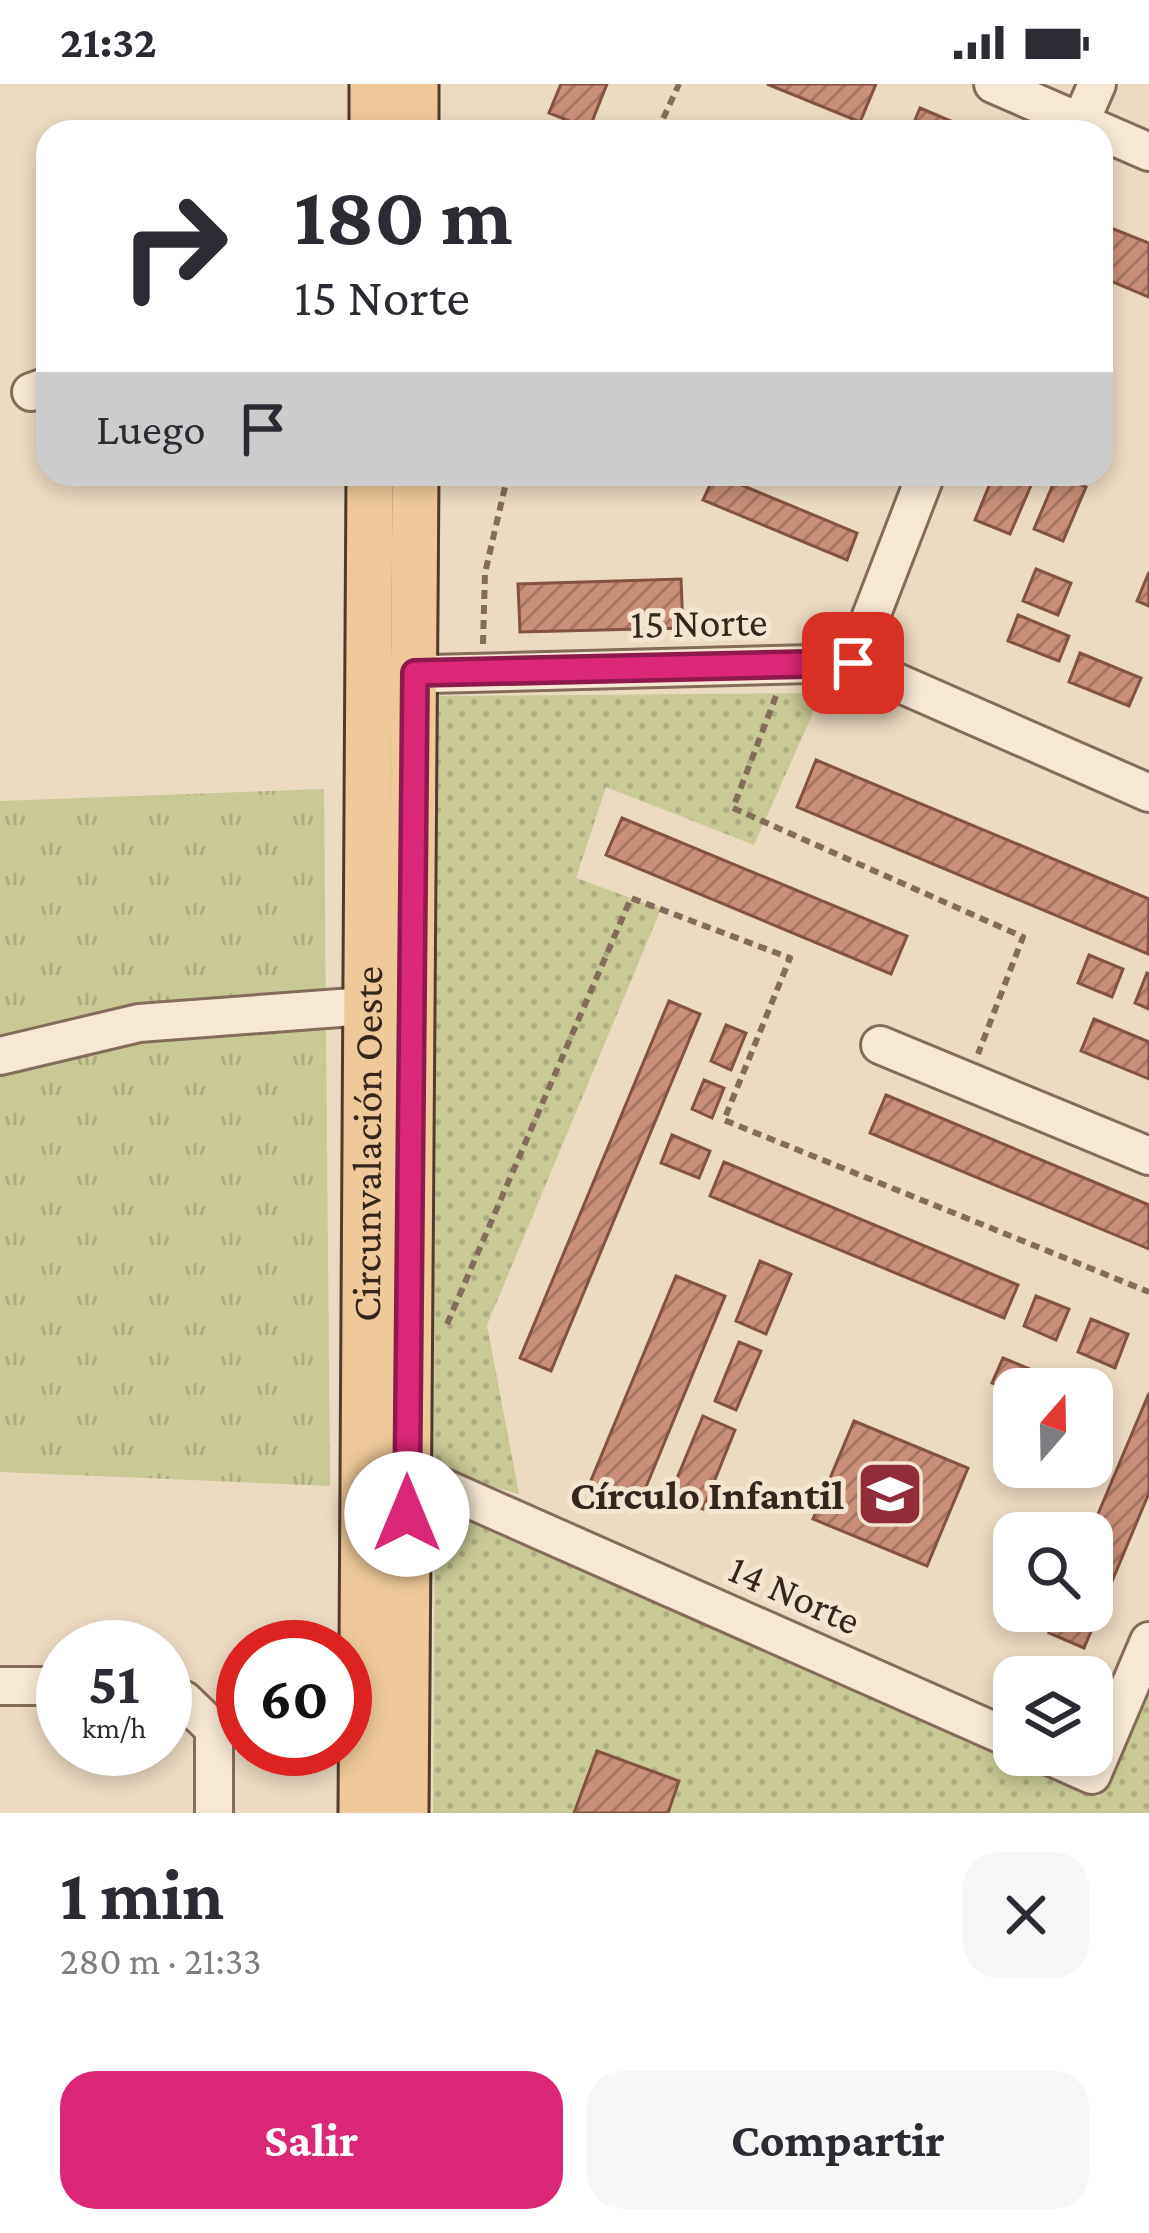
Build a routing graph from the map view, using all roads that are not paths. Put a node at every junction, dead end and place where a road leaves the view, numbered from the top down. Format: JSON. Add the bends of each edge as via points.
{"nodes":[{"id":1,"x":374,"y":84,"type":"edge"},
{"id":2,"x":416,"y":84,"type":"edge"},
{"id":3,"x":993,"y":84,"type":"edge"},
{"id":4,"x":1096,"y":84,"type":"edge"},
{"id":5,"x":373,"y":120,"type":"edge"},
{"id":6,"x":415,"y":120,"type":"edge"},
{"id":7,"x":1064,"y":120,"type":"edge"},
{"id":8,"x":1081,"y":120,"type":"edge"},
{"id":9,"x":1113,"y":139,"type":"edge"},
{"id":10,"x":1149,"y":152,"type":"edge"},
{"id":11,"x":370,"y":486,"type":"edge"},
{"id":12,"x":415,"y":486,"type":"edge"},
{"id":13,"x":921,"y":486,"type":"edge"},
{"id":14,"x":853,"y":663,"type":"junction"},
{"id":15,"x":415,"y":673,"type":"junction"},
{"id":16,"x":368,"y":676,"type":"junction"},
{"id":17,"x":1149,"y":793,"type":"edge"},
{"id":18,"x":387,"y":1005,"type":"junction"},
{"id":19,"x":880,"y":1045,"type":"dead end"},
{"id":20,"x":0,"y":1056,"type":"edge"},
{"id":21,"x":1149,"y":1156,"type":"edge"},
{"id":22,"x":407,"y":1472,"type":"junction"},
{"id":23,"x":1149,"y":1641,"type":"edge"},
{"id":24,"x":0,"y":1686,"type":"edge"},
{"id":25,"x":36,"y":1686,"type":"edge"},
{"id":26,"x":192,"y":1708,"type":"edge"},
{"id":27,"x":1113,"y":1726,"type":"edge"},
{"id":28,"x":993,"y":1732,"type":"edge"},
{"id":29,"x":214,"y":1813,"type":"edge"},
{"id":30,"x":362,"y":1813,"type":"edge"},
{"id":31,"x":405,"y":1813,"type":"edge"}],
"edges":[{"from":1,"to":5,"type":"main road"},
{"from":2,"to":6,"type":"main road"},
{"from":3,"to":7,"type":"street"},
{"from":4,"to":8,"type":"street"},
{"from":9,"to":10,"type":"street"},
{"from":11,"to":16,"type":"main road","name":"Circunvalación Oeste"},
{"from":12,"to":15,"type":"main road","name":"Circunvalación Oeste"},
{"from":13,"to":14,"type":"street"},
{"from":14,"to":15,"type":"street","name":"15 Norte"},
{"from":14,"to":17,"type":"street","name":"15 Norte"},
{"from":15,"to":16,"type":"street","name":"15 Norte"},
{"from":15,"to":18,"type":"main road","name":"Circunvalación Oeste"},
{"from":16,"to":18,"type":"main road","name":"Circunvalación Oeste"},
{"from":18,"to":20,"type":"street","via":[[139,1023]]},
{"from":18,"to":22,"type":"main road","name":"Circunvalación Oeste"},
{"from":18,"to":30,"type":"main road","name":"Circunvalación Oeste"},
{"from":19,"to":21,"type":"street"},
{"from":22,"to":28,"type":"street","name":"14 Norte"},
{"from":22,"to":31,"type":"main road","name":"Circunvalación Oeste"},
{"from":23,"to":27,"type":"street"},
{"from":24,"to":25,"type":"street"},
{"from":26,"to":29,"type":"street","via":[[214,1729]]}]}
